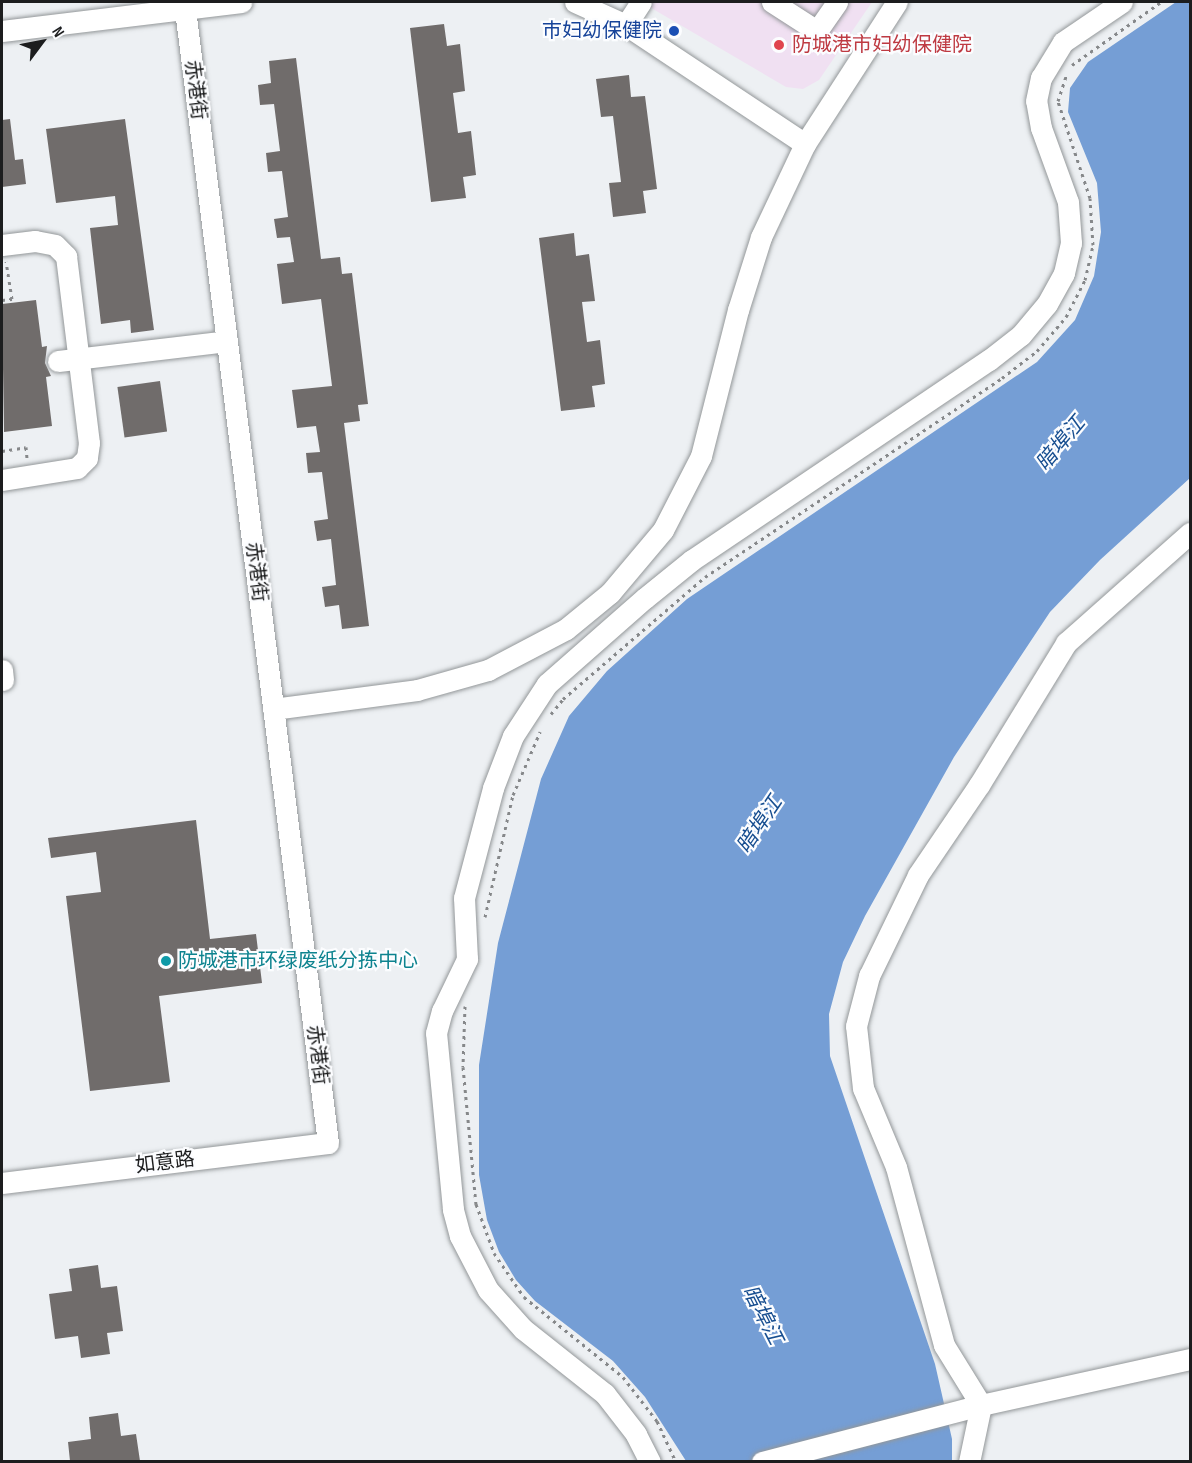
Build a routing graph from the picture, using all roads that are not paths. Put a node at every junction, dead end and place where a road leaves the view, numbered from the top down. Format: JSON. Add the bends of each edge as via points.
{"nodes":[{"id":1,"x":242,"y":2,"type":"edge"},
{"id":2,"x":575,"y":2,"type":"edge"},
{"id":3,"x":641,"y":2,"type":"edge"},
{"id":4,"x":772,"y":2,"type":"edge"},
{"id":5,"x":837,"y":2,"type":"edge"},
{"id":6,"x":897,"y":2,"type":"edge"},
{"id":7,"x":1122,"y":2,"type":"edge"},
{"id":8,"x":184,"y":5,"type":"edge"},
{"id":9,"x":626,"y":25,"type":"junction"},
{"id":10,"x":2,"y":31,"type":"edge"},
{"id":11,"x":805,"y":144,"type":"junction"},
{"id":12,"x":3,"y":245,"type":"edge"},
{"id":13,"x":227,"y":341,"type":"junction"},
{"id":14,"x":79,"y":358,"type":"junction"},
{"id":15,"x":58,"y":361,"type":"dead end"},
{"id":16,"x":2,"y":480,"type":"edge"},
{"id":17,"x":1191,"y":533,"type":"edge"},
{"id":18,"x":273,"y":709,"type":"junction"},
{"id":19,"x":328,"y":1143,"type":"joint"},
{"id":20,"x":2,"y":1183,"type":"edge"},
{"id":21,"x":1191,"y":1359,"type":"edge"},
{"id":22,"x":981,"y":1405,"type":"junction"},
{"id":23,"x":650,"y":1461,"type":"edge"},
{"id":24,"x":762,"y":1461,"type":"edge"},
{"id":25,"x":969,"y":1461,"type":"edge"}],
"edges":[{"from":1,"to":8,"type":"street"},
{"from":2,"to":9,"type":"street"},
{"from":3,"to":9,"type":"street"},
{"from":4,"to":5,"type":"street","via":[[817,31]]},
{"from":6,"to":11,"type":"street"},
{"from":7,"to":23,"type":"street","via":[[1063,42],[1041,78],[1036,101],[1068,202],[1071,243],[1064,273],[1047,304],[1021,335],[989,360],[692,560],[645,598],[547,684],[513,736],[493,788],[464,898],[467,959],[436,1033],[453,1209],[460,1236],[488,1290],[523,1329],[605,1394],[636,1434]]},
{"from":8,"to":10,"type":"street"},
{"from":8,"to":13,"type":"street","name":"赤港街"},
{"from":9,"to":11,"type":"street"},
{"from":11,"to":18,"type":"street","via":[[758,248],[701,456],[663,530],[610,593],[566,629],[488,670],[417,690]]},
{"from":12,"to":14,"type":"street","via":[[35,241],[55,244],[66,256]]},
{"from":13,"to":14,"type":"street"},
{"from":13,"to":18,"type":"street","name":"赤港街"},
{"from":14,"to":15,"type":"street"},
{"from":14,"to":16,"type":"street","via":[[89,443],[87,458],[67,473]]},
{"from":17,"to":22,"type":"street","via":[[1066,643],[979,785],[918,875],[869,976],[856,1026],[863,1088],[896,1167],[944,1345]]},
{"from":18,"to":19,"type":"street","name":"赤港街"},
{"from":19,"to":20,"type":"street","name":"如意路"},
{"from":21,"to":22,"type":"street"},
{"from":22,"to":24,"type":"street"},
{"from":22,"to":25,"type":"street"}]}
